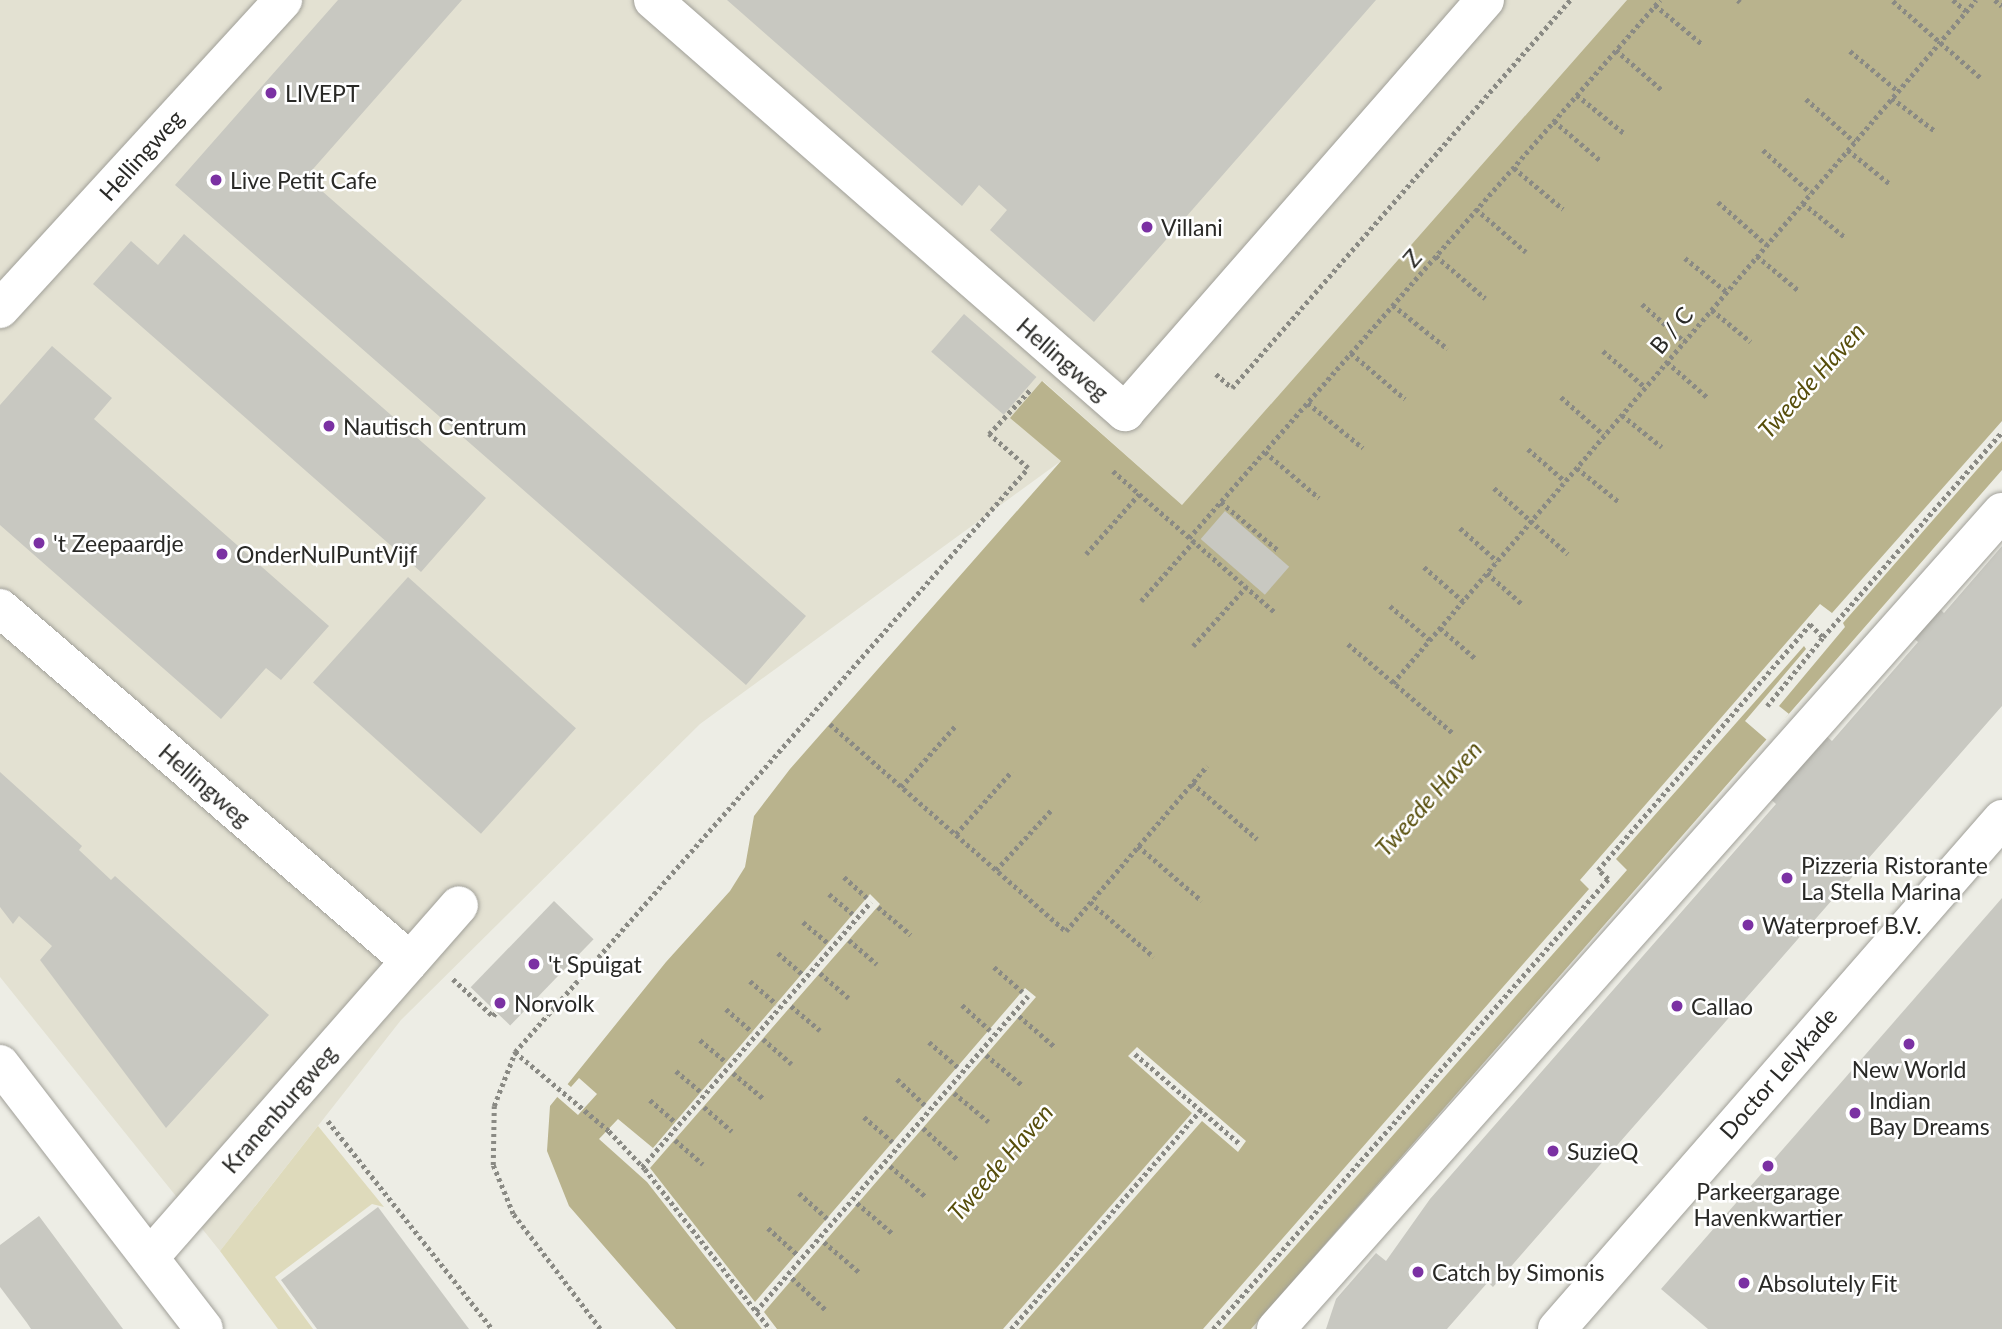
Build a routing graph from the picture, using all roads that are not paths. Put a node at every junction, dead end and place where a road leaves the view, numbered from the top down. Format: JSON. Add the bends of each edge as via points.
{"nodes":[{"id":1,"x":283,"y":0,"type":"edge"},
{"id":2,"x":653,"y":0,"type":"edge"},
{"id":3,"x":1485,"y":0,"type":"edge"},
{"id":4,"x":0,"y":309,"type":"edge"},
{"id":5,"x":2002,"y":512,"type":"edge"},
{"id":6,"x":0,"y":608,"type":"edge"},
{"id":7,"x":2002,"y":819,"type":"edge"},
{"id":8,"x":459,"y":905,"type":"dead end"},
{"id":9,"x":416,"y":955,"type":"junction"},
{"id":10,"x":0,"y":1064,"type":"edge"},
{"id":11,"x":150,"y":1257,"type":"junction"},
{"id":12,"x":205,"y":1329,"type":"edge"},
{"id":13,"x":1276,"y":1329,"type":"edge"},
{"id":14,"x":1557,"y":1329,"type":"edge"}],
"edges":[{"from":1,"to":4,"type":"street","name":"Hellingweg"},
{"from":2,"to":3,"type":"street","name":"Hellingweg","via":[[1125,412]]},
{"from":5,"to":13,"type":"street"},
{"from":6,"to":9,"type":"street","name":"Hellingweg"},
{"from":7,"to":14,"type":"street","name":"Doctor Lelykade"},
{"from":8,"to":9,"type":"street","name":"Kranenburgweg"},
{"from":9,"to":11,"type":"street","name":"Kranenburgweg"},
{"from":10,"to":11,"type":"street"},
{"from":11,"to":12,"type":"street"}]}
